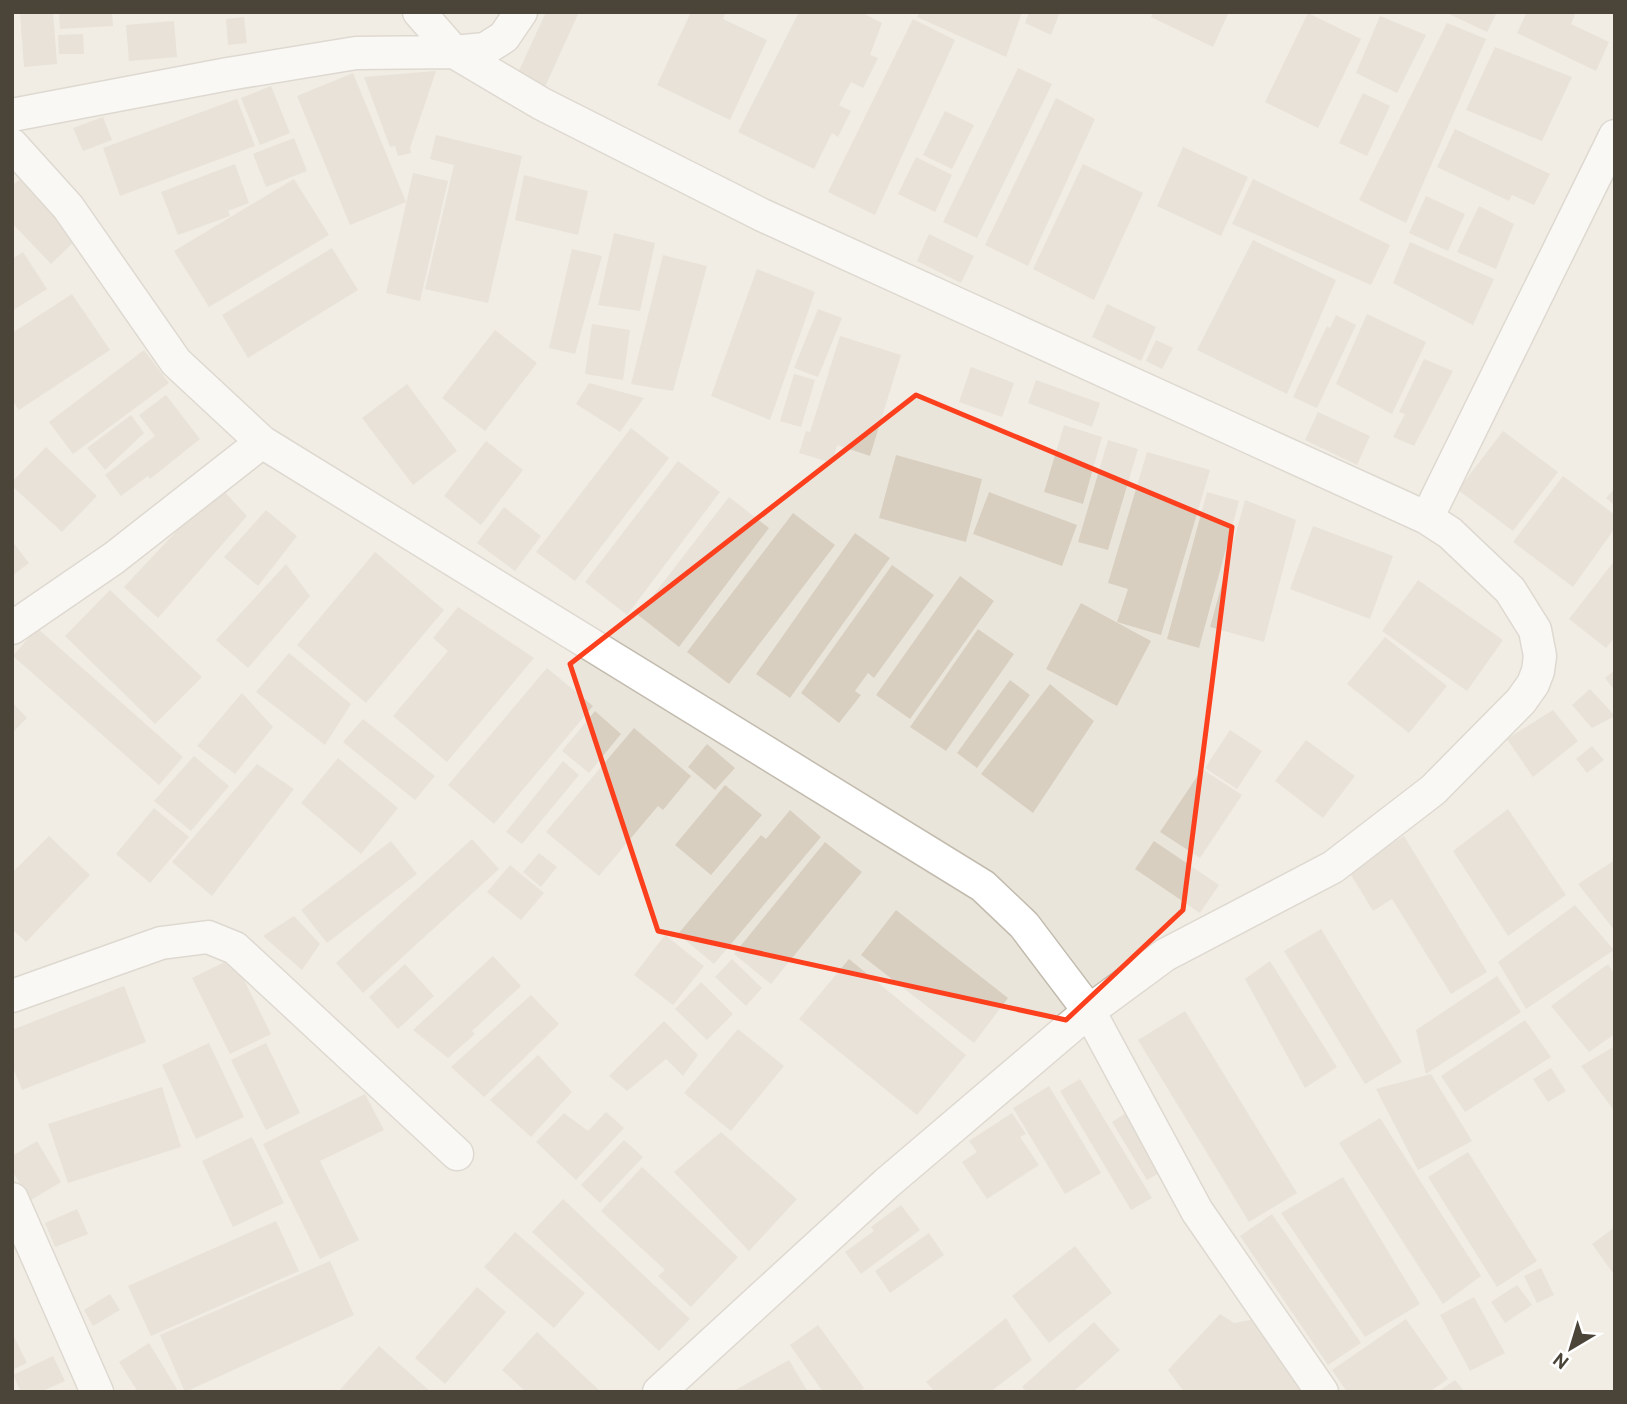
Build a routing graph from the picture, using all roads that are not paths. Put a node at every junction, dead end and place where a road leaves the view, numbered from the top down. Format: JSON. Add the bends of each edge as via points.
{"nodes":[{"id":1,"x":419,"y":12,"type":"edge"},
{"id":2,"x":521,"y":12,"type":"edge"},
{"id":3,"x":454,"y":52,"type":"junction"},
{"id":4,"x":12,"y":115,"type":"edge"},
{"id":5,"x":1615,"y":136,"type":"edge"},
{"id":6,"x":12,"y":145,"type":"edge"},
{"id":7,"x":262,"y":442,"type":"junction"},
{"id":8,"x":1427,"y":518,"type":"junction"},
{"id":9,"x":12,"y":628,"type":"edge"},
{"id":10,"x":12,"y":996,"type":"edge"},
{"id":11,"x":1089,"y":1011,"type":"junction"},
{"id":12,"x":457,"y":1154,"type":"dead end"},
{"id":13,"x":12,"y":1199,"type":"edge"},
{"id":14,"x":97,"y":1392,"type":"edge"},
{"id":15,"x":660,"y":1392,"type":"edge"},
{"id":16,"x":1322,"y":1392,"type":"edge"}],
"edges":[{"from":1,"to":3,"type":"street"},
{"from":2,"to":3,"type":"street","via":[[504,37],[485,49]]},
{"from":3,"to":4,"type":"street","via":[[356,53]]},
{"from":3,"to":8,"type":"street","via":[[542,104],[762,215]]},
{"from":5,"to":8,"type":"street"},
{"from":6,"to":7,"type":"street","via":[[68,207],[176,362]]},
{"from":7,"to":9,"type":"street","via":[[114,558]]},
{"from":7,"to":11,"type":"street","via":[[982,886],[1024,925]]},
{"from":8,"to":11,"type":"street","via":[[1450,533],[1524,609],[1539,642],[1533,684],[1433,790],[1333,867],[1165,955]]},
{"from":10,"to":12,"type":"street","via":[[161,943],[208,937],[235,948]]},
{"from":11,"to":15,"type":"street","via":[[887,1183]]},
{"from":11,"to":16,"type":"street","via":[[1196,1211]]},
{"from":13,"to":14,"type":"street"}]}
